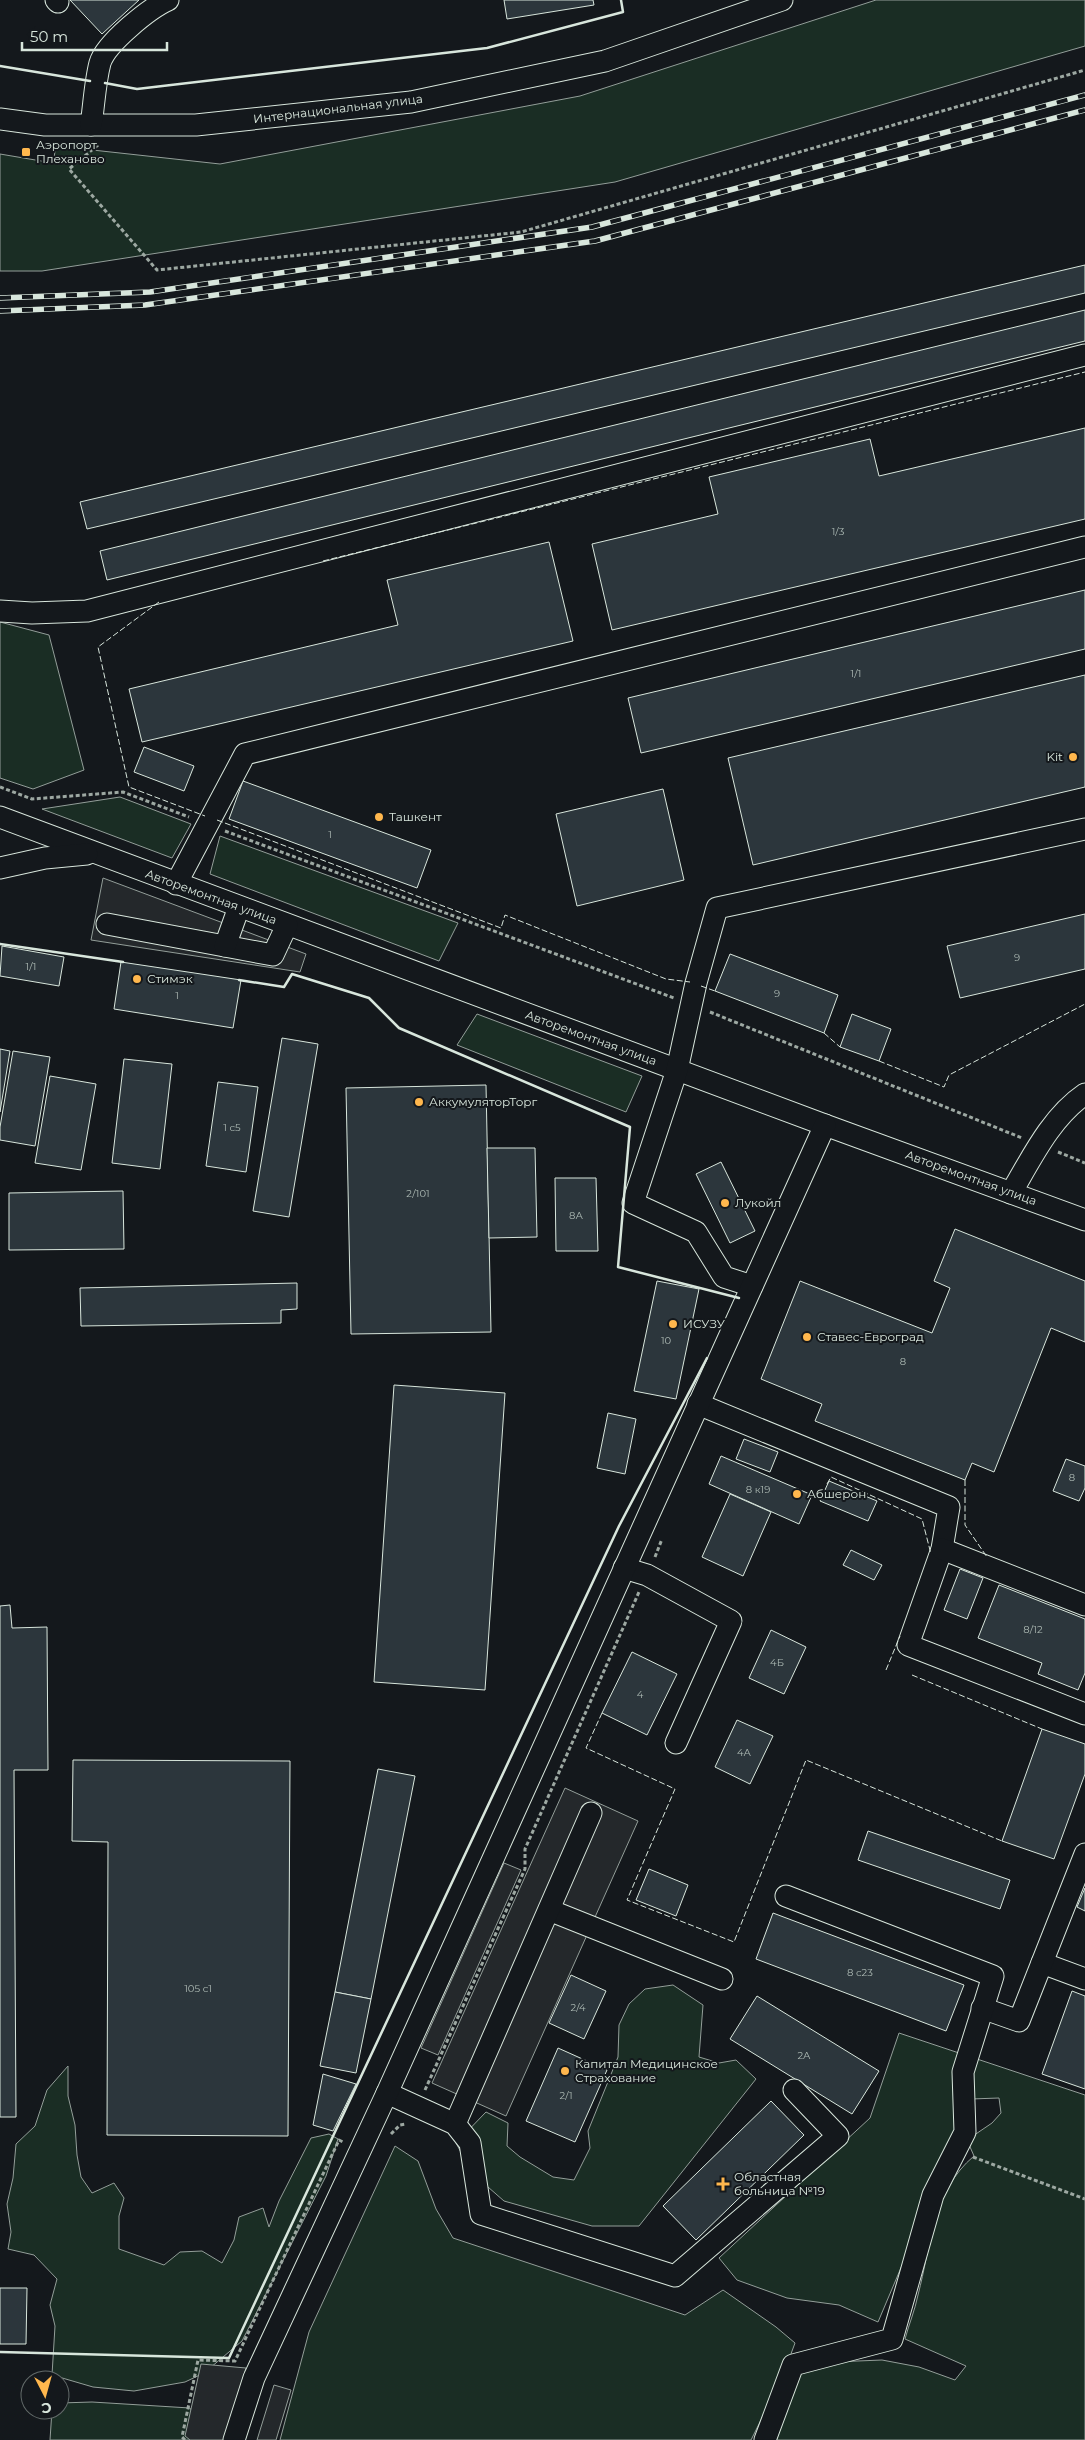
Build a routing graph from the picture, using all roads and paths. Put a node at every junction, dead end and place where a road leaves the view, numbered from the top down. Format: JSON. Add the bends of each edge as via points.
{"nodes":[{"id":1,"x":168,"y":0,"type":"edge"},
{"id":2,"x":782,"y":0,"type":"edge"},
{"id":3,"x":1085,"y":70,"type":"edge"},
{"id":4,"x":0,"y":119,"type":"edge"},
{"id":5,"x":91,"y":125,"type":"junction"},
{"id":6,"x":122,"y":125,"type":"junction"},
{"id":7,"x":1085,"y":355,"type":"edge"},
{"id":8,"x":1085,"y":547,"type":"edge"},
{"id":9,"x":0,"y":611,"type":"edge"},
{"id":10,"x":0,"y":787,"type":"edge"},
{"id":11,"x":0,"y":817,"type":"edge"},
{"id":12,"x":208,"y":825,"type":"junction"},
{"id":13,"x":1085,"y":829,"type":"edge"},
{"id":14,"x":98,"y":854,"type":"junction"},
{"id":15,"x":0,"y":868,"type":"edge"},
{"id":16,"x":176,"y":884,"type":"junction"},
{"id":17,"x":239,"y":907,"type":"junction"},
{"id":18,"x":107,"y":924,"type":"dead end"},
{"id":19,"x":287,"y":925,"type":"junction"},
{"id":20,"x":225,"y":946,"type":"junction"},
{"id":21,"x":691,"y":1004,"type":"junction"},
{"id":22,"x":677,"y":1070,"type":"junction"},
{"id":23,"x":1085,"y":1094,"type":"edge"},
{"id":24,"x":825,"y":1125,"type":"junction"},
{"id":25,"x":1039,"y":1145,"type":"junction"},
{"id":26,"x":1085,"y":1163,"type":"edge"},
{"id":27,"x":1011,"y":1193,"type":"junction"},
{"id":28,"x":1085,"y":1220,"type":"edge"},
{"id":29,"x":752,"y":1286,"type":"junction"},
{"id":30,"x":698,"y":1404,"type":"junction"},
{"id":31,"x":942,"y":1549,"type":"junction"},
{"id":32,"x":624,"y":1568,"type":"junction"},
{"id":33,"x":1085,"y":1606,"type":"edge"},
{"id":34,"x":1085,"y":1714,"type":"edge"},
{"id":35,"x":676,"y":1743,"type":"dead end"},
{"id":36,"x":591,"y":1813,"type":"dead end"},
{"id":37,"x":1085,"y":1854,"type":"edge"},
{"id":38,"x":786,"y":1896,"type":"dead end"},
{"id":39,"x":549,"y":1910,"type":"junction"},
{"id":40,"x":1042,"y":1963,"type":"junction"},
{"id":41,"x":722,"y":1979,"type":"dead end"},
{"id":42,"x":1085,"y":1979,"type":"edge"},
{"id":43,"x":982,"y":2008,"type":"junction"},
{"id":44,"x":794,"y":2090,"type":"dead end"},
{"id":45,"x":387,"y":2093,"type":"junction"},
{"id":46,"x":455,"y":2124,"type":"junction"},
{"id":47,"x":955,"y":2151,"type":"junction"},
{"id":48,"x":1085,"y":2199,"type":"edge"},
{"id":49,"x":234,"y":2440,"type":"edge"},
{"id":50,"x":765,"y":2440,"type":"edge"}],
"edges":[{"from":1,"to":5,"type":"street","via":[[154,6],[124,32],[100,61]]},
{"from":2,"to":6,"type":"street","name":"Интернациональная улица","via":[[605,61],[411,102],[196,125]]},
{"from":3,"to":6,"type":"path","via":[[521,232],[156,270],[69,169]]},
{"from":4,"to":5,"type":"street","name":"Интернациональная улица","via":[[44,125]]},
{"from":5,"to":6,"type":"street","name":"Интернациональная улица"},
{"from":7,"to":9,"type":"street","via":[[87,611]]},
{"from":8,"to":12,"type":"street","via":[[245,754]]},
{"from":10,"to":12,"type":"path","via":[[32,799],[123,792]]},
{"from":11,"to":14,"type":"street","name":"Авторемонтная улица"},
{"from":12,"to":16,"type":"street"},
{"from":12,"to":21,"type":"path"},
{"from":13,"to":21,"type":"street","via":[[717,908]]},
{"from":14,"to":15,"type":"street","via":[[45,858]]},
{"from":14,"to":16,"type":"street","name":"Авторемонтная улица"},
{"from":16,"to":17,"type":"street","name":"Авторемонтная улица"},
{"from":17,"to":19,"type":"street","name":"Авторемонтная улица"},
{"from":17,"to":20,"type":"street"},
{"from":18,"to":20,"type":"street"},
{"from":19,"to":20,"type":"street","via":[[273,955]]},
{"from":19,"to":22,"type":"street","name":"Авторемонтная улица"},
{"from":21,"to":22,"type":"street"},
{"from":21,"to":25,"type":"path"},
{"from":22,"to":24,"type":"street","name":"Авторемонтная улица"},
{"from":22,"to":29,"type":"street","via":[[634,1203],[696,1232],[724,1277]]},
{"from":23,"to":25,"type":"street","via":[[1075,1101]]},
{"from":24,"to":27,"type":"street","name":"Авторемонтная улица"},
{"from":24,"to":29,"type":"street"},
{"from":25,"to":26,"type":"path"},
{"from":25,"to":27,"type":"street"},
{"from":27,"to":28,"type":"street","name":"Авторемонтная улица"},
{"from":29,"to":30,"type":"street"},
{"from":30,"to":31,"type":"street","via":[[949,1507]]},
{"from":30,"to":32,"type":"street"},
{"from":31,"to":33,"type":"street"},
{"from":31,"to":34,"type":"street","via":[[908,1645]]},
{"from":32,"to":35,"type":"street","via":[[647,1575],[730,1621]]},
{"from":32,"to":45,"type":"street"},
{"from":36,"to":39,"type":"street"},
{"from":37,"to":40,"type":"street"},
{"from":38,"to":43,"type":"street","via":[[992,1976]]},
{"from":39,"to":41,"type":"street"},
{"from":39,"to":46,"type":"street"},
{"from":40,"to":42,"type":"street"},
{"from":40,"to":43,"type":"street","via":[[1019,2021]]},
{"from":43,"to":47,"type":"street","via":[[962,2072],[965,2132]]},
{"from":44,"to":46,"type":"street","via":[[838,2136],[675,2276],[481,2214],[470,2143]]},
{"from":45,"to":46,"type":"street"},
{"from":45,"to":49,"type":"street","via":[[254,2378]]},
{"from":47,"to":48,"type":"path"},
{"from":47,"to":50,"type":"street","via":[[933,2195],[892,2339],[793,2365]]}]}
